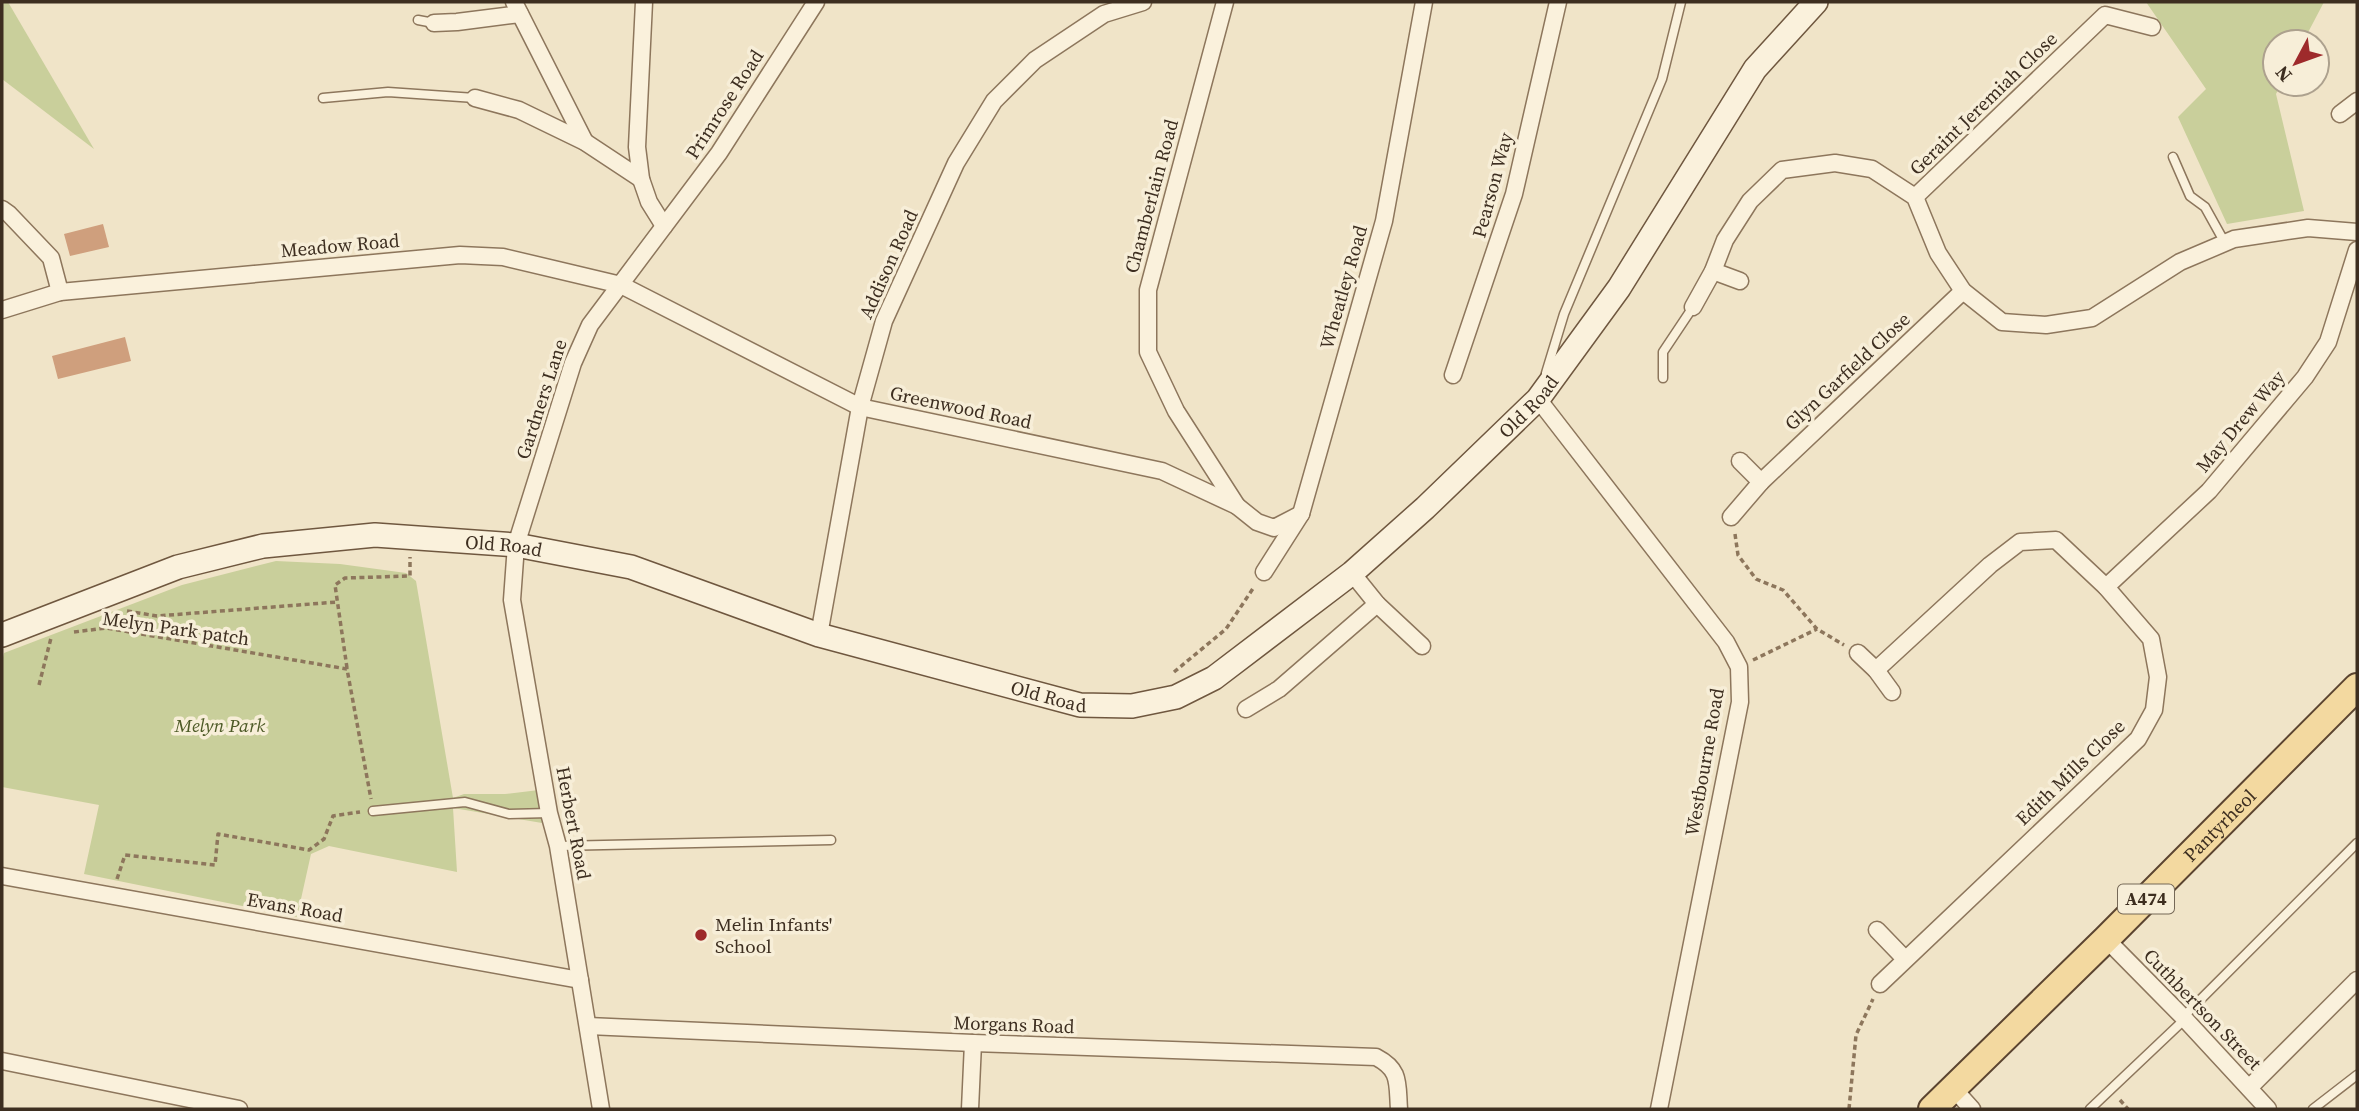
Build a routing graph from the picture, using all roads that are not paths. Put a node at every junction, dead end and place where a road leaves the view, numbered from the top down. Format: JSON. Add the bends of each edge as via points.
{"nodes":[{"id":1,"x":644,"y":2,"type":"edge"},
{"id":2,"x":816,"y":2,"type":"edge"},
{"id":3,"x":1143,"y":2,"type":"edge"},
{"id":4,"x":1225,"y":2,"type":"edge"},
{"id":5,"x":1424,"y":2,"type":"edge"},
{"id":6,"x":1558,"y":2,"type":"edge"},
{"id":7,"x":1681,"y":2,"type":"edge"},
{"id":8,"x":1816,"y":2,"type":"edge"},
{"id":9,"x":517,"y":8,"type":"edge"},
{"id":10,"x":2105,"y":8,"type":"edge"},
{"id":11,"x":426,"y":21,"type":"dead end"},
{"id":12,"x":2152,"y":27,"type":"dead end"},
{"id":13,"x":323,"y":98,"type":"dead end"},
{"id":14,"x":475,"y":98,"type":"joint"},
{"id":15,"x":2357,"y":101,"type":"edge"},
{"id":16,"x":2340,"y":114,"type":"dead end"},
{"id":17,"x":585,"y":142,"type":"junction"},
{"id":18,"x":2173,"y":156,"type":"dead end"},
{"id":19,"x":641,"y":179,"type":"junction"},
{"id":20,"x":1915,"y":197,"type":"junction"},
{"id":21,"x":2,"y":209,"type":"edge"},
{"id":22,"x":664,"y":226,"type":"junction"},
{"id":23,"x":2357,"y":232,"type":"edge"},
{"id":24,"x":2225,"y":243,"type":"junction"},
{"id":25,"x":2357,"y":250,"type":"edge"},
{"id":26,"x":1713,"y":271,"type":"junction"},
{"id":27,"x":1740,"y":281,"type":"dead end"},
{"id":28,"x":621,"y":285,"type":"junction"},
{"id":29,"x":1963,"y":291,"type":"junction"},
{"id":30,"x":60,"y":292,"type":"junction"},
{"id":31,"x":1693,"y":307,"type":"joint"},
{"id":32,"x":2,"y":310,"type":"edge"},
{"id":33,"x":1453,"y":375,"type":"dead end"},
{"id":34,"x":1663,"y":378,"type":"dead end"},
{"id":35,"x":1538,"y":399,"type":"junction"},
{"id":36,"x":860,"y":407,"type":"junction"},
{"id":37,"x":1740,"y":461,"type":"dead end"},
{"id":38,"x":1761,"y":482,"type":"junction"},
{"id":39,"x":1237,"y":506,"type":"junction"},
{"id":40,"x":1301,"y":514,"type":"junction"},
{"id":41,"x":1731,"y":517,"type":"road end"},
{"id":42,"x":516,"y":545,"type":"junction"},
{"id":43,"x":1264,"y":572,"type":"road end"},
{"id":44,"x":1352,"y":573,"type":"junction"},
{"id":45,"x":2106,"y":586,"type":"junction"},
{"id":46,"x":1377,"y":604,"type":"junction"},
{"id":47,"x":2,"y":635,"type":"edge"},
{"id":48,"x":819,"y":635,"type":"junction"},
{"id":49,"x":1422,"y":646,"type":"dead end"},
{"id":50,"x":1858,"y":653,"type":"road end"},
{"id":51,"x":1876,"y":670,"type":"junction"},
{"id":52,"x":2357,"y":687,"type":"edge"},
{"id":53,"x":1892,"y":692,"type":"dead end"},
{"id":54,"x":1246,"y":709,"type":"dead end"},
{"id":55,"x":373,"y":811,"type":"road end"},
{"id":56,"x":550,"y":813,"type":"junction"},
{"id":57,"x":831,"y":840,"type":"dead end"},
{"id":58,"x":2357,"y":843,"type":"edge"},
{"id":59,"x":558,"y":846,"type":"junction"},
{"id":60,"x":2,"y":876,"type":"edge"},
{"id":61,"x":1877,"y":930,"type":"dead end"},
{"id":62,"x":2106,"y":939,"type":"junction"},
{"id":63,"x":1905,"y":959,"type":"junction"},
{"id":64,"x":580,"y":980,"type":"junction"},
{"id":65,"x":2357,"y":980,"type":"edge"},
{"id":66,"x":1880,"y":984,"type":"road end"},
{"id":67,"x":2184,"y":1018,"type":"junction"},
{"id":68,"x":588,"y":1026,"type":"junction"},
{"id":69,"x":973,"y":1043,"type":"junction"},
{"id":70,"x":2,"y":1061,"type":"edge"},
{"id":71,"x":2357,"y":1076,"type":"edge"},
{"id":72,"x":1954,"y":1088,"type":"junction"},
{"id":73,"x":2249,"y":1088,"type":"junction"},
{"id":74,"x":239,"y":1109,"type":"edge"},
{"id":75,"x":601,"y":1109,"type":"edge"},
{"id":76,"x":970,"y":1109,"type":"edge"},
{"id":77,"x":1399,"y":1109,"type":"edge"},
{"id":78,"x":1659,"y":1109,"type":"edge"},
{"id":79,"x":1933,"y":1109,"type":"edge"},
{"id":80,"x":1972,"y":1109,"type":"edge"},
{"id":81,"x":2090,"y":1109,"type":"edge"},
{"id":82,"x":2269,"y":1109,"type":"edge"},
{"id":83,"x":2312,"y":1109,"type":"edge"}],
"edges":[{"from":1,"to":19,"type":"street","via":[[637,147]]},
{"from":2,"to":22,"type":"street","name":"Primrose Road","via":[[719,153]]},
{"from":3,"to":36,"type":"street","name":"Addison Road","via":[[1104,14],[1046,52],[994,101],[957,163],[884,321]]},
{"from":4,"to":39,"type":"street","name":"Chamberlain Road","via":[[1147,290],[1148,352],[1176,411]]},
{"from":5,"to":40,"type":"street","name":"Wheatley Road","via":[[1384,222]]},
{"from":6,"to":33,"type":"street","name":"Pearson Way","via":[[1514,194]]},
{"from":7,"to":35,"type":"lane","via":[[1662,79],[1564,314]]},
{"from":8,"to":35,"type":"street","name":"Old Road","via":[[1755,69],[1619,288]]},
{"from":9,"to":11,"type":"street","via":[[457,22]]},
{"from":9,"to":17,"type":"street"},
{"from":10,"to":12,"type":"street","name":"Geraint Jeremiah Close"},
{"from":10,"to":20,"type":"street","name":"Geraint Jeremiah Close"},
{"from":13,"to":14,"type":"lane","via":[[388,92]]},
{"from":14,"to":17,"type":"street","via":[[519,110]]},
{"from":15,"to":16,"type":"street"},
{"from":17,"to":19,"type":"street"},
{"from":18,"to":24,"type":"lane","via":[[2190,196],[2205,207]]},
{"from":19,"to":22,"type":"street"},
{"from":20,"to":26,"type":"street","via":[[1872,169],[1835,163],[1782,170],[1750,201],[1725,240]]},
{"from":20,"to":29,"type":"street","via":[[1938,253]]},
{"from":21,"to":30,"type":"street","via":[[51,258]]},
{"from":22,"to":28,"type":"street","name":"Gardners Lane"},
{"from":23,"to":24,"type":"street","via":[[2308,228]]},
{"from":24,"to":29,"type":"street","via":[[2180,262],[2092,318],[2046,326],[2002,322]]},
{"from":25,"to":45,"type":"street","name":"May Drew Way","via":[[2328,342],[2305,377],[2209,491]]},
{"from":26,"to":27,"type":"street"},
{"from":26,"to":31,"type":"street"},
{"from":28,"to":30,"type":"street","name":"Meadow Road","via":[[503,257],[460,256]]},
{"from":28,"to":36,"type":"street","name":"Greenwood Road"},
{"from":28,"to":42,"type":"street","name":"Gardners Lane","via":[[590,325],[573,363]]},
{"from":29,"to":38,"type":"street","name":"Glyn Garfield Close"},
{"from":30,"to":32,"type":"street","name":"Meadow Road"},
{"from":31,"to":34,"type":"lane","via":[[1663,352]]},
{"from":35,"to":44,"type":"street","name":"Old Road"},
{"from":35,"to":78,"type":"street","name":"Westbourne Road","via":[[1726,642],[1739,667],[1740,702]]},
{"from":36,"to":39,"type":"street","name":"Greenwood Road","via":[[1162,471]]},
{"from":36,"to":48,"type":"street","name":"Addison Road"},
{"from":37,"to":38,"type":"street"},
{"from":38,"to":41,"type":"street","name":"Glyn Garfield Close"},
{"from":39,"to":40,"type":"street","name":"Greenwood Road","via":[[1257,522],[1274,528]]},
{"from":40,"to":43,"type":"street","name":"Wheatley Road"},
{"from":42,"to":47,"type":"street","name":"Old Road","via":[[375,535],[263,546],[178,567]]},
{"from":42,"to":48,"type":"street","name":"Old Road","via":[[631,567]]},
{"from":42,"to":56,"type":"street","name":"Herbert Road","via":[[512,600]]},
{"from":44,"to":46,"type":"street"},
{"from":44,"to":48,"type":"street","name":"Old Road","via":[[1214,678],[1176,697],[1132,706],[1080,705]]},
{"from":45,"to":51,"type":"street","name":"Edith Mills Close","via":[[2056,540],[2020,542]]},
{"from":45,"to":63,"type":"street","name":"Edith Mills Close","via":[[2151,639],[2158,677],[2154,710],[2138,739]]},
{"from":46,"to":49,"type":"street"},
{"from":46,"to":54,"type":"street","via":[[1279,690]]},
{"from":50,"to":51,"type":"street"},
{"from":51,"to":53,"type":"street"},
{"from":52,"to":62,"type":"main road","name":"Pantyrheol","number":"A474"},
{"from":55,"to":56,"type":"lane","via":[[465,803],[509,814]]},
{"from":56,"to":59,"type":"street","name":"Herbert Road"},
{"from":57,"to":59,"type":"lane"},
{"from":58,"to":67,"type":"lane"},
{"from":59,"to":64,"type":"street","name":"Herbert Road"},
{"from":60,"to":64,"type":"street","name":"Evans Road"},
{"from":61,"to":63,"type":"street"},
{"from":62,"to":67,"type":"street","name":"Cuthbertson Street"},
{"from":62,"to":72,"type":"main road","name":"Pantyrheol","number":"A474"},
{"from":63,"to":66,"type":"street","name":"Edith Mills Close"},
{"from":64,"to":68,"type":"street","name":"Herbert Road"},
{"from":65,"to":73,"type":"street"},
{"from":67,"to":73,"type":"street","name":"Cuthbertson Street"},
{"from":67,"to":81,"type":"lane"},
{"from":68,"to":69,"type":"street","name":"Morgans Road"},
{"from":68,"to":75,"type":"street","name":"Herbert Road"},
{"from":69,"to":76,"type":"street"},
{"from":69,"to":77,"type":"street","name":"Morgans Road","via":[[1376,1057],[1389,1064],[1397,1076]]},
{"from":70,"to":74,"type":"street"},
{"from":71,"to":83,"type":"lane"},
{"from":72,"to":79,"type":"main road","name":"Pantyrheol","number":"A474"},
{"from":72,"to":80,"type":"street"},
{"from":73,"to":82,"type":"street","name":"Cuthbertson Street"}]}
